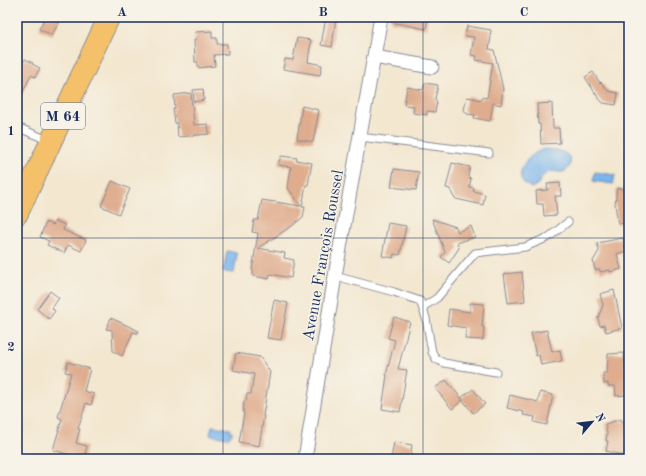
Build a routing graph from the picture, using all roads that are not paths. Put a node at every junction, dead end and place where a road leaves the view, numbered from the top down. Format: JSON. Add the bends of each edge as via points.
{"nodes":[{"id":1,"x":109,"y":17,"type":"edge"},
{"id":2,"x":380,"y":17,"type":"edge"},
{"id":3,"x":374,"y":57,"type":"junction"},
{"id":4,"x":432,"y":67,"type":"dead end"},
{"id":5,"x":17,"y":127,"type":"edge"},
{"id":6,"x":360,"y":137,"type":"junction"},
{"id":7,"x":51,"y":142,"type":"junction"},
{"id":8,"x":489,"y":153,"type":"dead end"},
{"id":9,"x":17,"y":214,"type":"edge"},
{"id":10,"x":568,"y":222,"type":"dead end"},
{"id":11,"x":335,"y":276,"type":"junction"},
{"id":12,"x":423,"y":307,"type":"junction"},
{"id":13,"x":496,"y":372,"type":"dead end"},
{"id":14,"x":305,"y":459,"type":"edge"}],
"edges":[{"from":1,"to":7,"type":"main road","number":"M 64"},
{"from":2,"to":3,"type":"street","name":"Avenue François Roussel"},
{"from":3,"to":4,"type":"street"},
{"from":3,"to":6,"type":"street","name":"Avenue François Roussel"},
{"from":5,"to":7,"type":"lane"},
{"from":6,"to":8,"type":"lane"},
{"from":6,"to":11,"type":"street","name":"Avenue François Roussel"},
{"from":7,"to":9,"type":"main road","number":"M 64"},
{"from":10,"to":12,"type":"lane","via":[[549,237],[525,247],[475,253],[437,298]]},
{"from":11,"to":12,"type":"lane","via":[[420,301]]},
{"from":11,"to":14,"type":"street","name":"Avenue François Roussel"},
{"from":12,"to":13,"type":"lane","via":[[432,352],[436,359],[444,363]]}]}
